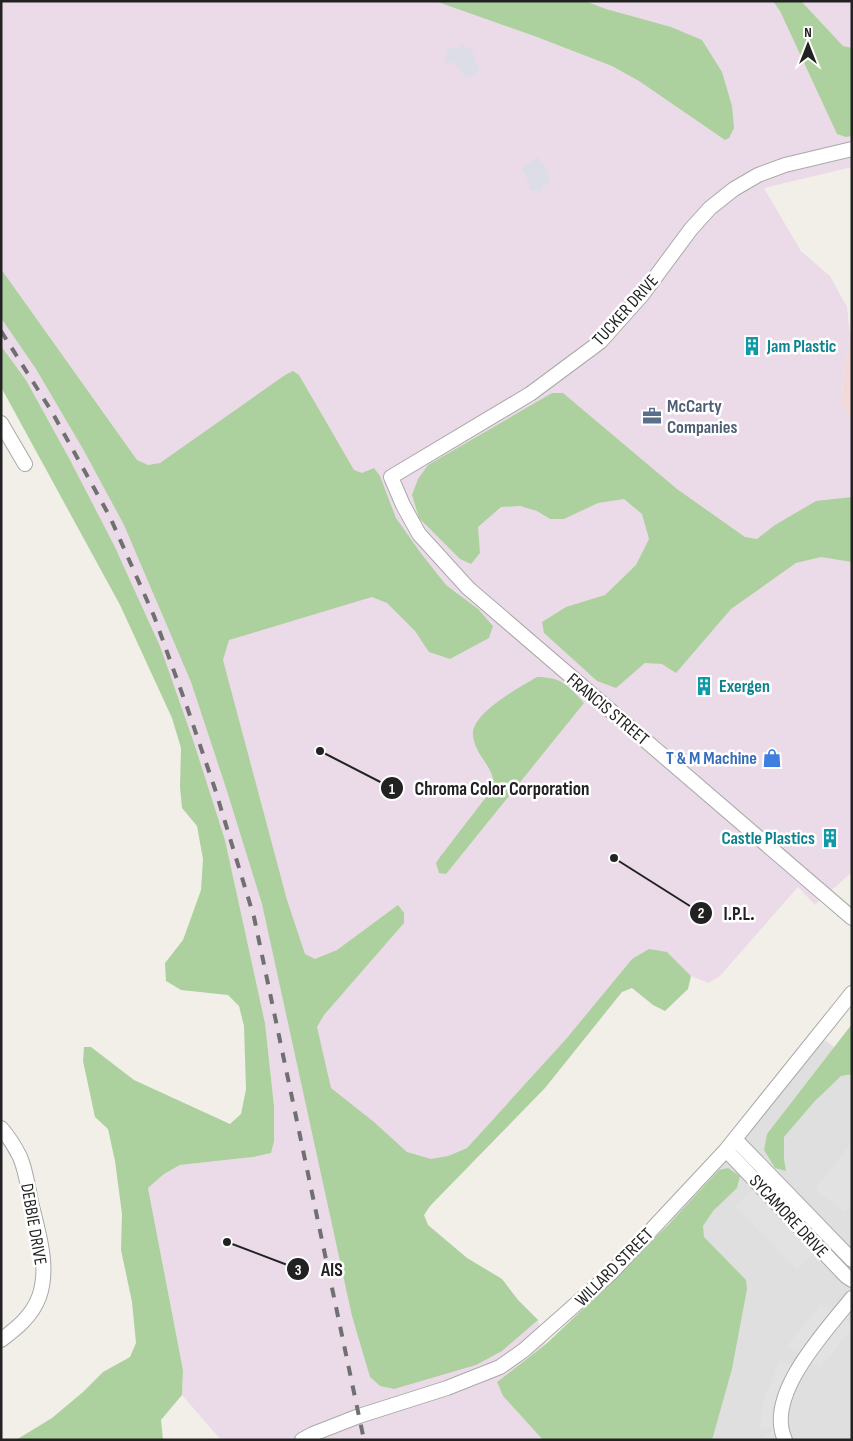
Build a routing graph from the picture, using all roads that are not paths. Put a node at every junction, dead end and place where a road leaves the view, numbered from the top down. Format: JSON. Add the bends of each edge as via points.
{"nodes":[{"id":1,"x":852,"y":149,"type":"edge"},
{"id":2,"x":1,"y":423,"type":"edge"},
{"id":3,"x":25,"y":464,"type":"dead end"},
{"id":4,"x":391,"y":477,"type":"joint"},
{"id":5,"x":852,"y":918,"type":"edge"},
{"id":6,"x":852,"y":993,"type":"edge"},
{"id":7,"x":1,"y":1128,"type":"edge"},
{"id":8,"x":735,"y":1139,"type":"junction"},
{"id":9,"x":726,"y":1150,"type":"junction"},
{"id":10,"x":852,"y":1260,"type":"edge"},
{"id":11,"x":852,"y":1280,"type":"edge"},
{"id":12,"x":852,"y":1298,"type":"edge"},
{"id":13,"x":1,"y":1340,"type":"edge"},
{"id":14,"x":302,"y":1440,"type":"edge"},
{"id":15,"x":785,"y":1440,"type":"edge"}],
"edges":[{"from":1,"to":4,"type":"street","name":"TUCKER DRIVE","via":[[785,164],[734,189],[691,229],[642,295],[600,342],[530,394]]},
{"from":2,"to":3,"type":"street"},
{"from":4,"to":5,"type":"street","name":"FRANCIS STREET","via":[[419,534],[468,588]]},
{"from":6,"to":8,"type":"street","name":"WILLARD STREET"},
{"from":7,"to":13,"type":"street","name":"DEBBIE DRIVE","via":[[15,1147],[25,1171],[43,1269],[41,1290],[32,1311]]},
{"from":8,"to":9,"type":"street","name":"WILLARD STREET"},
{"from":8,"to":10,"type":"street","name":"SYCAMORE DRIVE"},
{"from":9,"to":11,"type":"street","name":"SYCAMORE DRIVE"},
{"from":9,"to":14,"type":"street","name":"WILLARD STREET","via":[[611,1273],[524,1350],[500,1367],[359,1416]]},
{"from":12,"to":15,"type":"street","via":[[798,1368],[781,1413]]}]}
